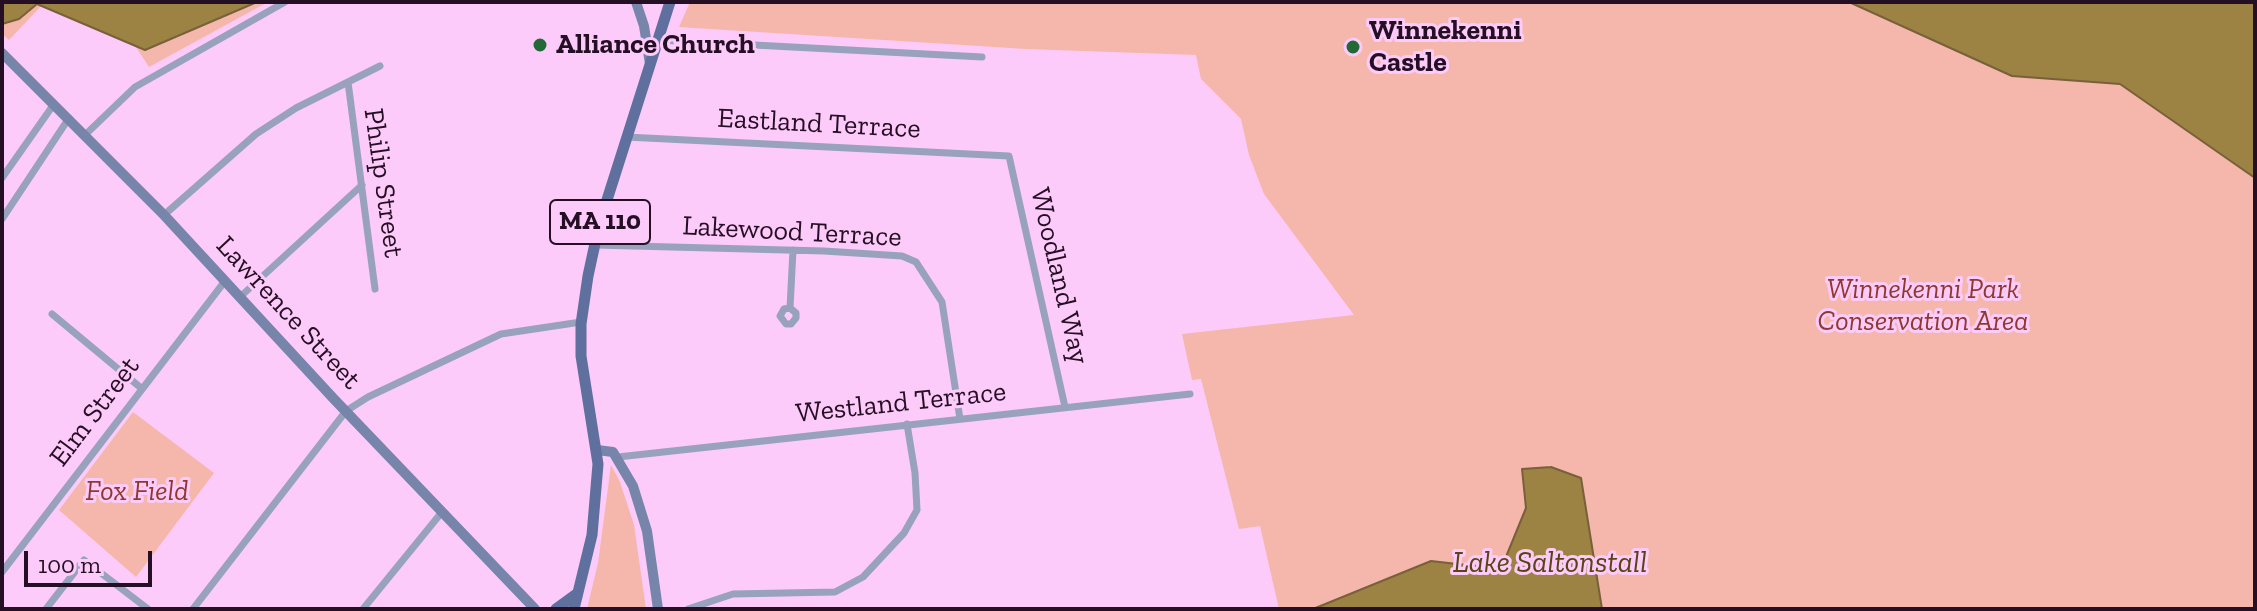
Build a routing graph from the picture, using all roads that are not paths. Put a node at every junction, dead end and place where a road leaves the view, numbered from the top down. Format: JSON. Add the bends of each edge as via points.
{"nodes":[{"id":1,"x":285,"y":2,"type":"edge"},
{"id":2,"x":636,"y":2,"type":"edge"},
{"id":3,"x":670,"y":2,"type":"edge"},
{"id":4,"x":659,"y":40,"type":"junction"},
{"id":5,"x":2,"y":53,"type":"edge"},
{"id":6,"x":982,"y":57,"type":"dead end"},
{"id":7,"x":380,"y":66,"type":"dead end"},
{"id":8,"x":650,"y":66,"type":"junction"},
{"id":9,"x":348,"y":82,"type":"junction"},
{"id":10,"x":54,"y":104,"type":"junction"},
{"id":11,"x":69,"y":118,"type":"junction"},
{"id":12,"x":86,"y":134,"type":"junction"},
{"id":13,"x":626,"y":137,"type":"junction"},
{"id":14,"x":1009,"y":156,"type":"joint"},
{"id":15,"x":2,"y":178,"type":"edge"},
{"id":16,"x":362,"y":185,"type":"junction"},
{"id":17,"x":164,"y":215,"type":"junction"},
{"id":18,"x":2,"y":219,"type":"edge"},
{"id":19,"x":595,"y":245,"type":"junction"},
{"id":20,"x":793,"y":250,"type":"junction"},
{"id":21,"x":225,"y":281,"type":"junction"},
{"id":22,"x":375,"y":289,"type":"dead end"},
{"id":23,"x":240,"y":297,"type":"junction"},
{"id":24,"x":790,"y":308,"type":"dead end"},
{"id":25,"x":52,"y":314,"type":"dead end"},
{"id":26,"x":581,"y":322,"type":"junction"},
{"id":27,"x":141,"y":388,"type":"junction"},
{"id":28,"x":1190,"y":394,"type":"dead end"},
{"id":29,"x":1065,"y":407,"type":"junction"},
{"id":30,"x":346,"y":411,"type":"junction"},
{"id":31,"x":960,"y":419,"type":"junction"},
{"id":32,"x":907,"y":424,"type":"junction"},
{"id":33,"x":597,"y":450,"type":"junction"},
{"id":34,"x":618,"y":457,"type":"junction"},
{"id":35,"x":442,"y":512,"type":"junction"},
{"id":36,"x":2,"y":572,"type":"edge"},
{"id":37,"x":579,"y":593,"type":"junction"},
{"id":38,"x":46,"y":609,"type":"edge"},
{"id":39,"x":148,"y":609,"type":"edge"},
{"id":40,"x":193,"y":609,"type":"edge"},
{"id":41,"x":363,"y":609,"type":"edge"},
{"id":42,"x":535,"y":609,"type":"edge"},
{"id":43,"x":556,"y":609,"type":"edge"},
{"id":44,"x":574,"y":609,"type":"edge"},
{"id":45,"x":658,"y":609,"type":"edge"},
{"id":46,"x":688,"y":609,"type":"edge"}],
"edges":[{"from":1,"to":12,"type":"street","via":[[135,87]]},
{"from":2,"to":8,"type":"street"},
{"from":3,"to":4,"type":"main road","number":"MA 110"},
{"from":4,"to":6,"type":"street"},
{"from":4,"to":8,"type":"main road","number":"MA 110"},
{"from":5,"to":10,"type":"street","name":"Lawrence Street"},
{"from":7,"to":9,"type":"street"},
{"from":8,"to":13,"type":"main road","number":"MA 110"},
{"from":9,"to":16,"type":"street","name":"Philip Street"},
{"from":9,"to":17,"type":"street","via":[[256,134]]},
{"from":10,"to":11,"type":"street","name":"Lawrence Street"},
{"from":10,"to":15,"type":"street"},
{"from":11,"to":12,"type":"street","name":"Lawrence Street"},
{"from":11,"to":18,"type":"street"},
{"from":12,"to":17,"type":"street","name":"Lawrence Street"},
{"from":13,"to":14,"type":"street","name":"Eastland Terrace"},
{"from":13,"to":19,"type":"main road","number":"MA 110"},
{"from":14,"to":29,"type":"street","name":"Woodland Way"},
{"from":16,"to":22,"type":"street","name":"Philip Street"},
{"from":16,"to":23,"type":"street"},
{"from":17,"to":21,"type":"street","name":"Lawrence Street"},
{"from":19,"to":20,"type":"street","name":"Lakewood Terrace"},
{"from":19,"to":26,"type":"main road","number":"MA 110"},
{"from":20,"to":24,"type":"street"},
{"from":20,"to":31,"type":"street","name":"Lakewood Terrace","via":[[902,256],[916,262],[942,302]]},
{"from":21,"to":23,"type":"street","name":"Lawrence Street"},
{"from":21,"to":27,"type":"street","name":"Elm Street"},
{"from":23,"to":30,"type":"street","name":"Lawrence Street"},
{"from":25,"to":27,"type":"street"},
{"from":26,"to":30,"type":"street","via":[[501,334]]},
{"from":26,"to":33,"type":"main road","number":"MA 110","via":[[581,356]]},
{"from":27,"to":36,"type":"street","name":"Elm Street"},
{"from":28,"to":29,"type":"street","name":"Westland Terrace"},
{"from":29,"to":31,"type":"street","name":"Westland Terrace"},
{"from":30,"to":35,"type":"street","name":"Lawrence Street"},
{"from":30,"to":40,"type":"street"},
{"from":31,"to":32,"type":"street","name":"Westland Terrace"},
{"from":32,"to":34,"type":"street","name":"Westland Terrace"},
{"from":32,"to":46,"type":"street","via":[[917,510],[904,533],[863,577],[835,592],[733,594]]},
{"from":33,"to":34,"type":"street"},
{"from":33,"to":37,"type":"main road","number":"MA 110","via":[[592,535]]},
{"from":34,"to":45,"type":"street","via":[[641,508]]},
{"from":35,"to":41,"type":"street"},
{"from":35,"to":42,"type":"street","name":"Lawrence Street"},
{"from":37,"to":43,"type":"main road"},
{"from":37,"to":44,"type":"main road","number":"MA 110"},
{"from":38,"to":39,"type":"street","via":[[84,560]]}]}
